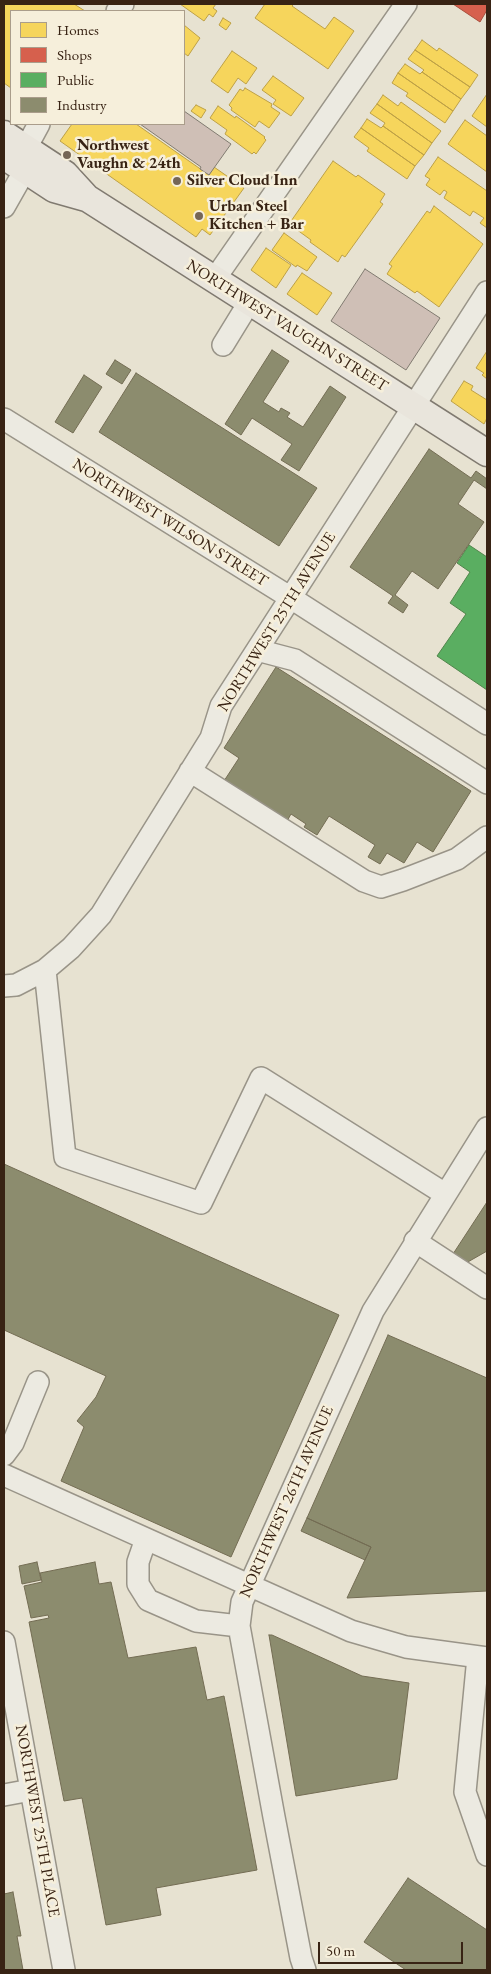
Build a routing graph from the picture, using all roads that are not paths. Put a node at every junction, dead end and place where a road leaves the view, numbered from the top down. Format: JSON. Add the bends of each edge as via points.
{"nodes":[{"id":1,"x":406,"y":4,"type":"edge"},
{"id":2,"x":38,"y":125,"type":"edge"},
{"id":3,"x":4,"y":134,"type":"edge"},
{"id":4,"x":18,"y":158,"type":"edge"},
{"id":5,"x":4,"y":207,"type":"edge"},
{"id":6,"x":214,"y":280,"type":"junction"},
{"id":7,"x":487,"y":292,"type":"edge"},
{"id":8,"x":250,"y":301,"type":"junction"},
{"id":9,"x":223,"y":344,"type":"dead end"},
{"id":10,"x":413,"y":406,"type":"junction"},
{"id":11,"x":4,"y":419,"type":"edge"},
{"id":12,"x":487,"y":453,"type":"edge"},
{"id":13,"x":291,"y":598,"type":"junction"},
{"id":14,"x":257,"y":650,"type":"junction"},
{"id":15,"x":487,"y":724,"type":"edge"},
{"id":16,"x":190,"y":771,"type":"junction"},
{"id":17,"x":487,"y":783,"type":"edge"},
{"id":18,"x":487,"y":837,"type":"edge"},
{"id":19,"x":45,"y":970,"type":"junction"},
{"id":20,"x":4,"y":986,"type":"edge"},
{"id":21,"x":487,"y":1128,"type":"edge"},
{"id":22,"x":445,"y":1194,"type":"junction"},
{"id":23,"x":416,"y":1241,"type":"junction"},
{"id":24,"x":487,"y":1288,"type":"edge"},
{"id":25,"x":38,"y":1382,"type":"dead end"},
{"id":26,"x":4,"y":1455,"type":"edge"},
{"id":27,"x":4,"y":1475,"type":"edge"},
{"id":28,"x":146,"y":1539,"type":"junction"},
{"id":29,"x":250,"y":1586,"type":"junction"},
{"id":30,"x":239,"y":1626,"type":"junction"},
{"id":31,"x":4,"y":1642,"type":"edge"},
{"id":32,"x":483,"y":1658,"type":"edge"},
{"id":33,"x":31,"y":1790,"type":"junction"},
{"id":34,"x":4,"y":1796,"type":"edge"},
{"id":35,"x":487,"y":1855,"type":"edge"},
{"id":36,"x":64,"y":1970,"type":"edge"},
{"id":37,"x":305,"y":1970,"type":"edge"}],
"edges":[{"from":1,"to":6,"type":"street"},
{"from":2,"to":4,"type":"street"},
{"from":3,"to":4,"type":"main road","name":"NORTHWEST VAUGHN STREET"},
{"from":4,"to":5,"type":"street"},
{"from":4,"to":6,"type":"main road","name":"NORTHWEST VAUGHN STREET","via":[[65,174],[87,198]]},
{"from":6,"to":8,"type":"main road","name":"NORTHWEST VAUGHN STREET"},
{"from":7,"to":10,"type":"street","name":"NORTHWEST 25TH AVENUE"},
{"from":8,"to":9,"type":"street"},
{"from":8,"to":10,"type":"main road","name":"NORTHWEST VAUGHN STREET"},
{"from":10,"to":12,"type":"main road","name":"NORTHWEST VAUGHN STREET"},
{"from":10,"to":13,"type":"street","name":"NORTHWEST 25TH AVENUE"},
{"from":11,"to":13,"type":"street","name":"NORTHWEST WILSON STREET"},
{"from":13,"to":14,"type":"street","name":"NORTHWEST 25TH AVENUE"},
{"from":13,"to":15,"type":"street","name":"NORTHWEST WILSON STREET"},
{"from":14,"to":16,"type":"street","name":"NORTHWEST 25TH AVENUE","via":[[220,706],[211,738]]},
{"from":14,"to":17,"type":"street","via":[[295,660]]},
{"from":16,"to":18,"type":"street","via":[[364,881],[381,887],[457,858]]},
{"from":16,"to":19,"type":"street","name":"NORTHWEST 25TH AVENUE","via":[[100,915],[71,948]]},
{"from":19,"to":20,"type":"street","name":"NORTHWEST 25TH AVENUE"},
{"from":19,"to":22,"type":"street","via":[[65,1157],[201,1203],[261,1078]]},
{"from":21,"to":22,"type":"street","name":"NORTHWEST 26TH AVENUE"},
{"from":22,"to":23,"type":"street","name":"NORTHWEST 26TH AVENUE"},
{"from":23,"to":24,"type":"street"},
{"from":23,"to":29,"type":"street","name":"NORTHWEST 26TH AVENUE","via":[[361,1335]]},
{"from":25,"to":26,"type":"street"},
{"from":27,"to":28,"type":"street"},
{"from":28,"to":29,"type":"street"},
{"from":28,"to":30,"type":"street","via":[[138,1562],[138,1584],[148,1600],[196,1621]]},
{"from":29,"to":30,"type":"street","name":"NORTHWEST 26TH AVENUE","via":[[242,1602]]},
{"from":29,"to":32,"type":"street","via":[[371,1637],[427,1651]]},
{"from":30,"to":37,"type":"street","name":"NORTHWEST 26TH AVENUE"},
{"from":31,"to":33,"type":"street","name":"NORTHWEST 25TH PLACE"},
{"from":32,"to":35,"type":"street","via":[[465,1792]]},
{"from":33,"to":34,"type":"street"},
{"from":33,"to":36,"type":"street","name":"NORTHWEST 25TH PLACE"}]}
